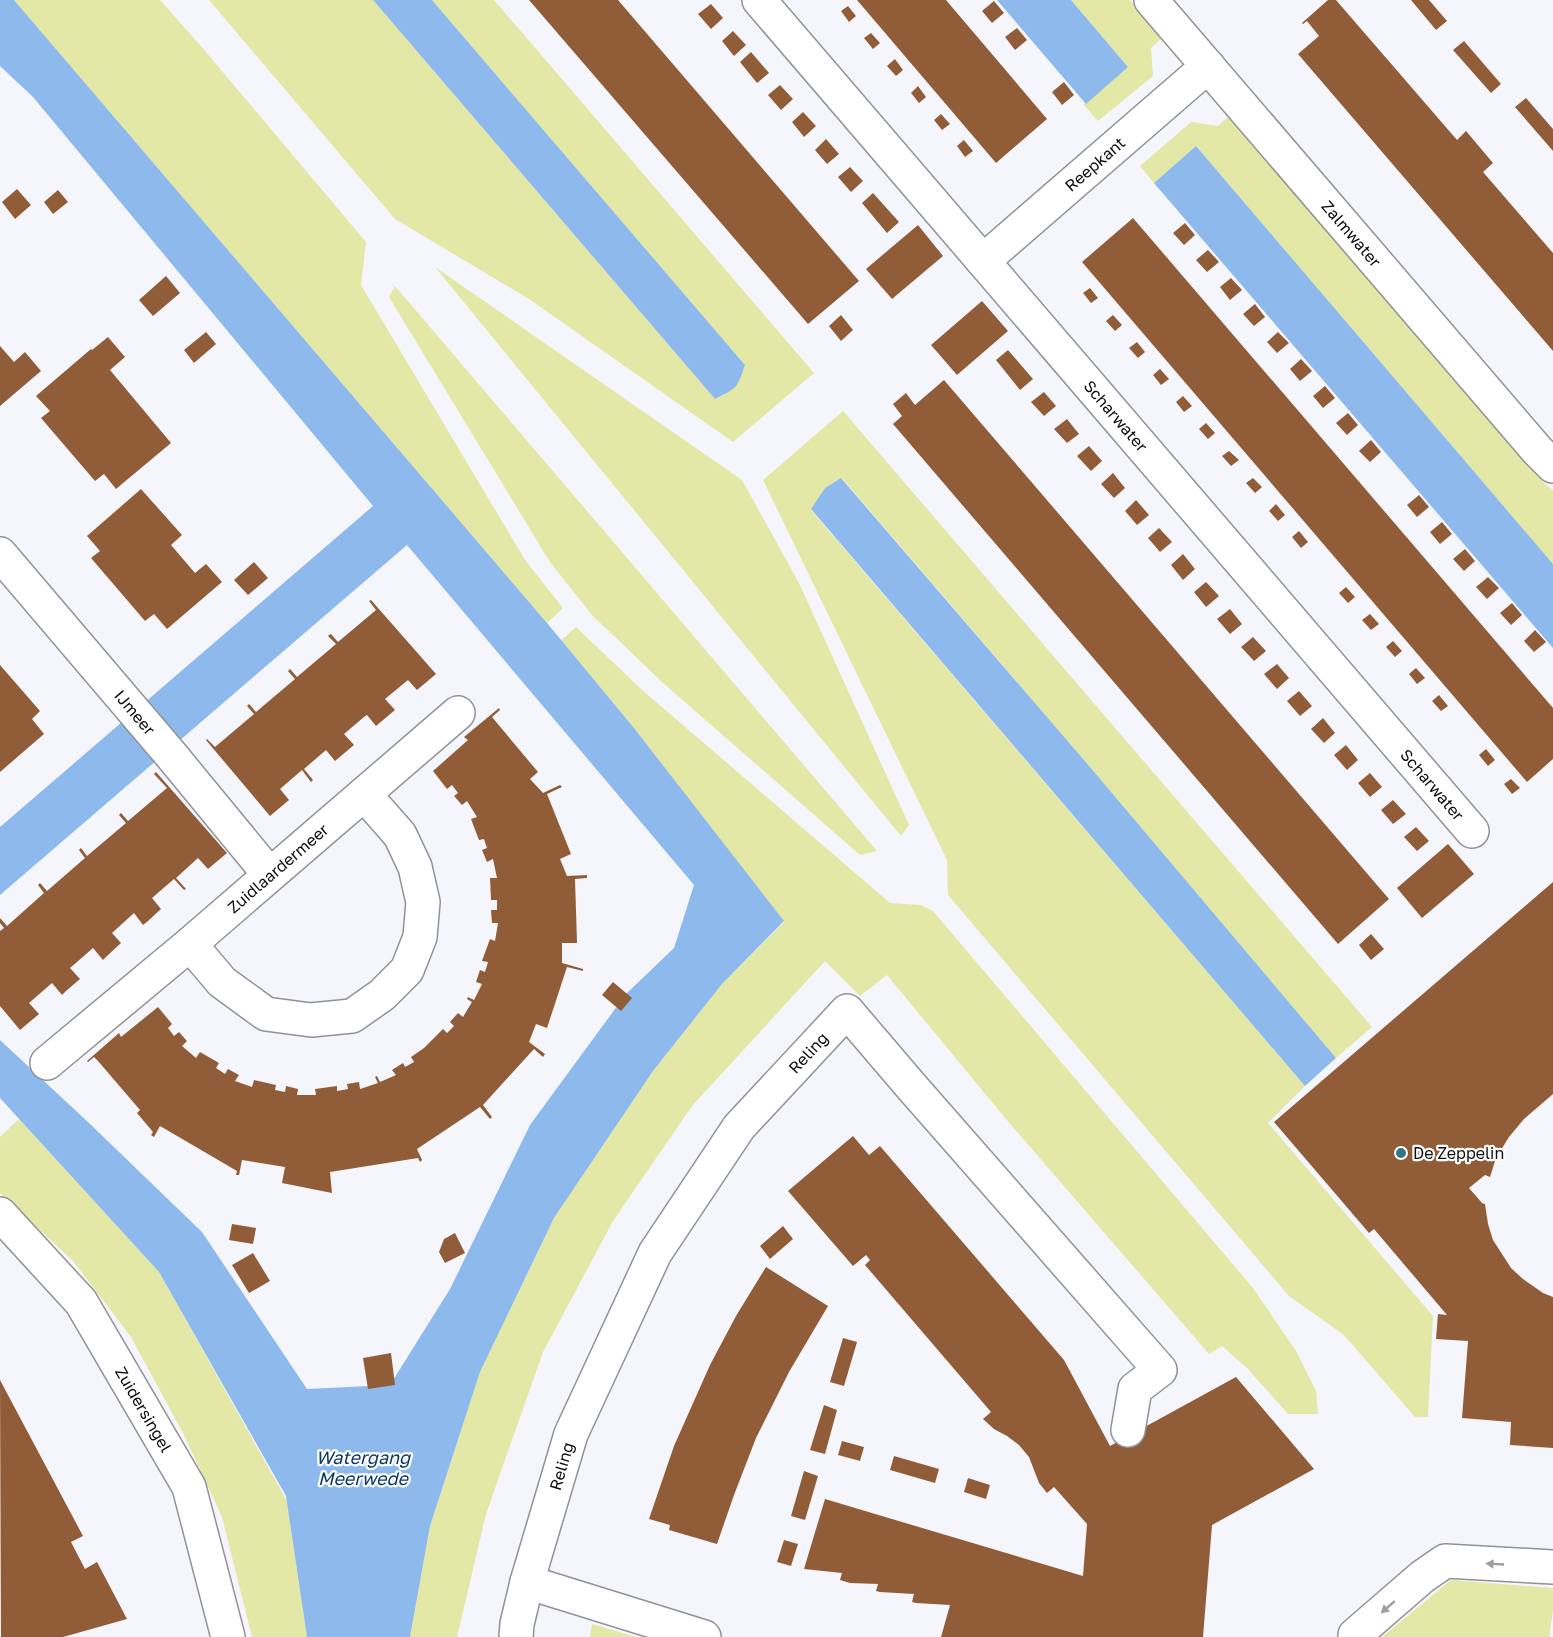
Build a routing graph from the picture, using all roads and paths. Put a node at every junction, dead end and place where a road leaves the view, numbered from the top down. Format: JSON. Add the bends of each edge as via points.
{"nodes":[{"id":1,"x":759,"y":0,"type":"edge"},
{"id":2,"x":1151,"y":0,"type":"edge"},
{"id":3,"x":1208,"y":66,"type":"junction"},
{"id":4,"x":983,"y":261,"type":"junction"},
{"id":5,"x":1553,"y":466,"type":"edge"},
{"id":6,"x":0,"y":554,"type":"edge"},
{"id":7,"x":458,"y":712,"type":"dead end"},
{"id":8,"x":364,"y":794,"type":"junction"},
{"id":9,"x":1472,"y":831,"type":"dead end"},
{"id":10,"x":269,"y":874,"type":"junction"},
{"id":11,"x":190,"y":944,"type":"junction"},
{"id":12,"x":47,"y":1063,"type":"dead end"},
{"id":13,"x":0,"y":1214,"type":"edge"},
{"id":14,"x":1128,"y":1430,"type":"dead end"},
{"id":15,"x":1553,"y":1568,"type":"edge"},
{"id":16,"x":527,"y":1582,"type":"junction"},
{"id":17,"x":228,"y":1637,"type":"edge"},
{"id":18,"x":516,"y":1637,"type":"edge"},
{"id":19,"x":704,"y":1637,"type":"edge"},
{"id":20,"x":1355,"y":1637,"type":"edge"}],
"edges":[{"from":1,"to":4,"type":"street","name":"Scharwater"},
{"from":2,"to":3,"type":"street","name":"Zalmwater"},
{"from":3,"to":4,"type":"street","name":"Reepkant"},
{"from":3,"to":5,"type":"street","name":"Zalmwater"},
{"from":4,"to":9,"type":"street","name":"Scharwater"},
{"from":6,"to":10,"type":"street","name":"IJmeer"},
{"from":7,"to":8,"type":"street","name":"Zuidlaardermeer"},
{"from":8,"to":10,"type":"street","name":"Zuidlaardermeer"},
{"from":8,"to":11,"type":"street","via":[[400,835],[415,867],[423,902],[420,937],[407,970],[382,995],[352,1016],[311,1020],[266,1014],[222,982]]},
{"from":10,"to":11,"type":"street","name":"Zuidlaardermeer"},
{"from":11,"to":12,"type":"street","name":"Zuidlaardermeer"},
{"from":13,"to":17,"type":"street","name":"Zuidersingel","via":[[81,1302],[189,1487]]},
{"from":14,"to":16,"type":"street","name":"Reling","via":[[1135,1389],[1160,1370],[847,1011],[740,1127],[655,1253],[571,1434]]},
{"from":15,"to":20,"type":"street","one_way":true,"via":[[1445,1561]]},
{"from":16,"to":18,"type":"street","name":"Reling"},
{"from":16,"to":19,"type":"street"}]}
